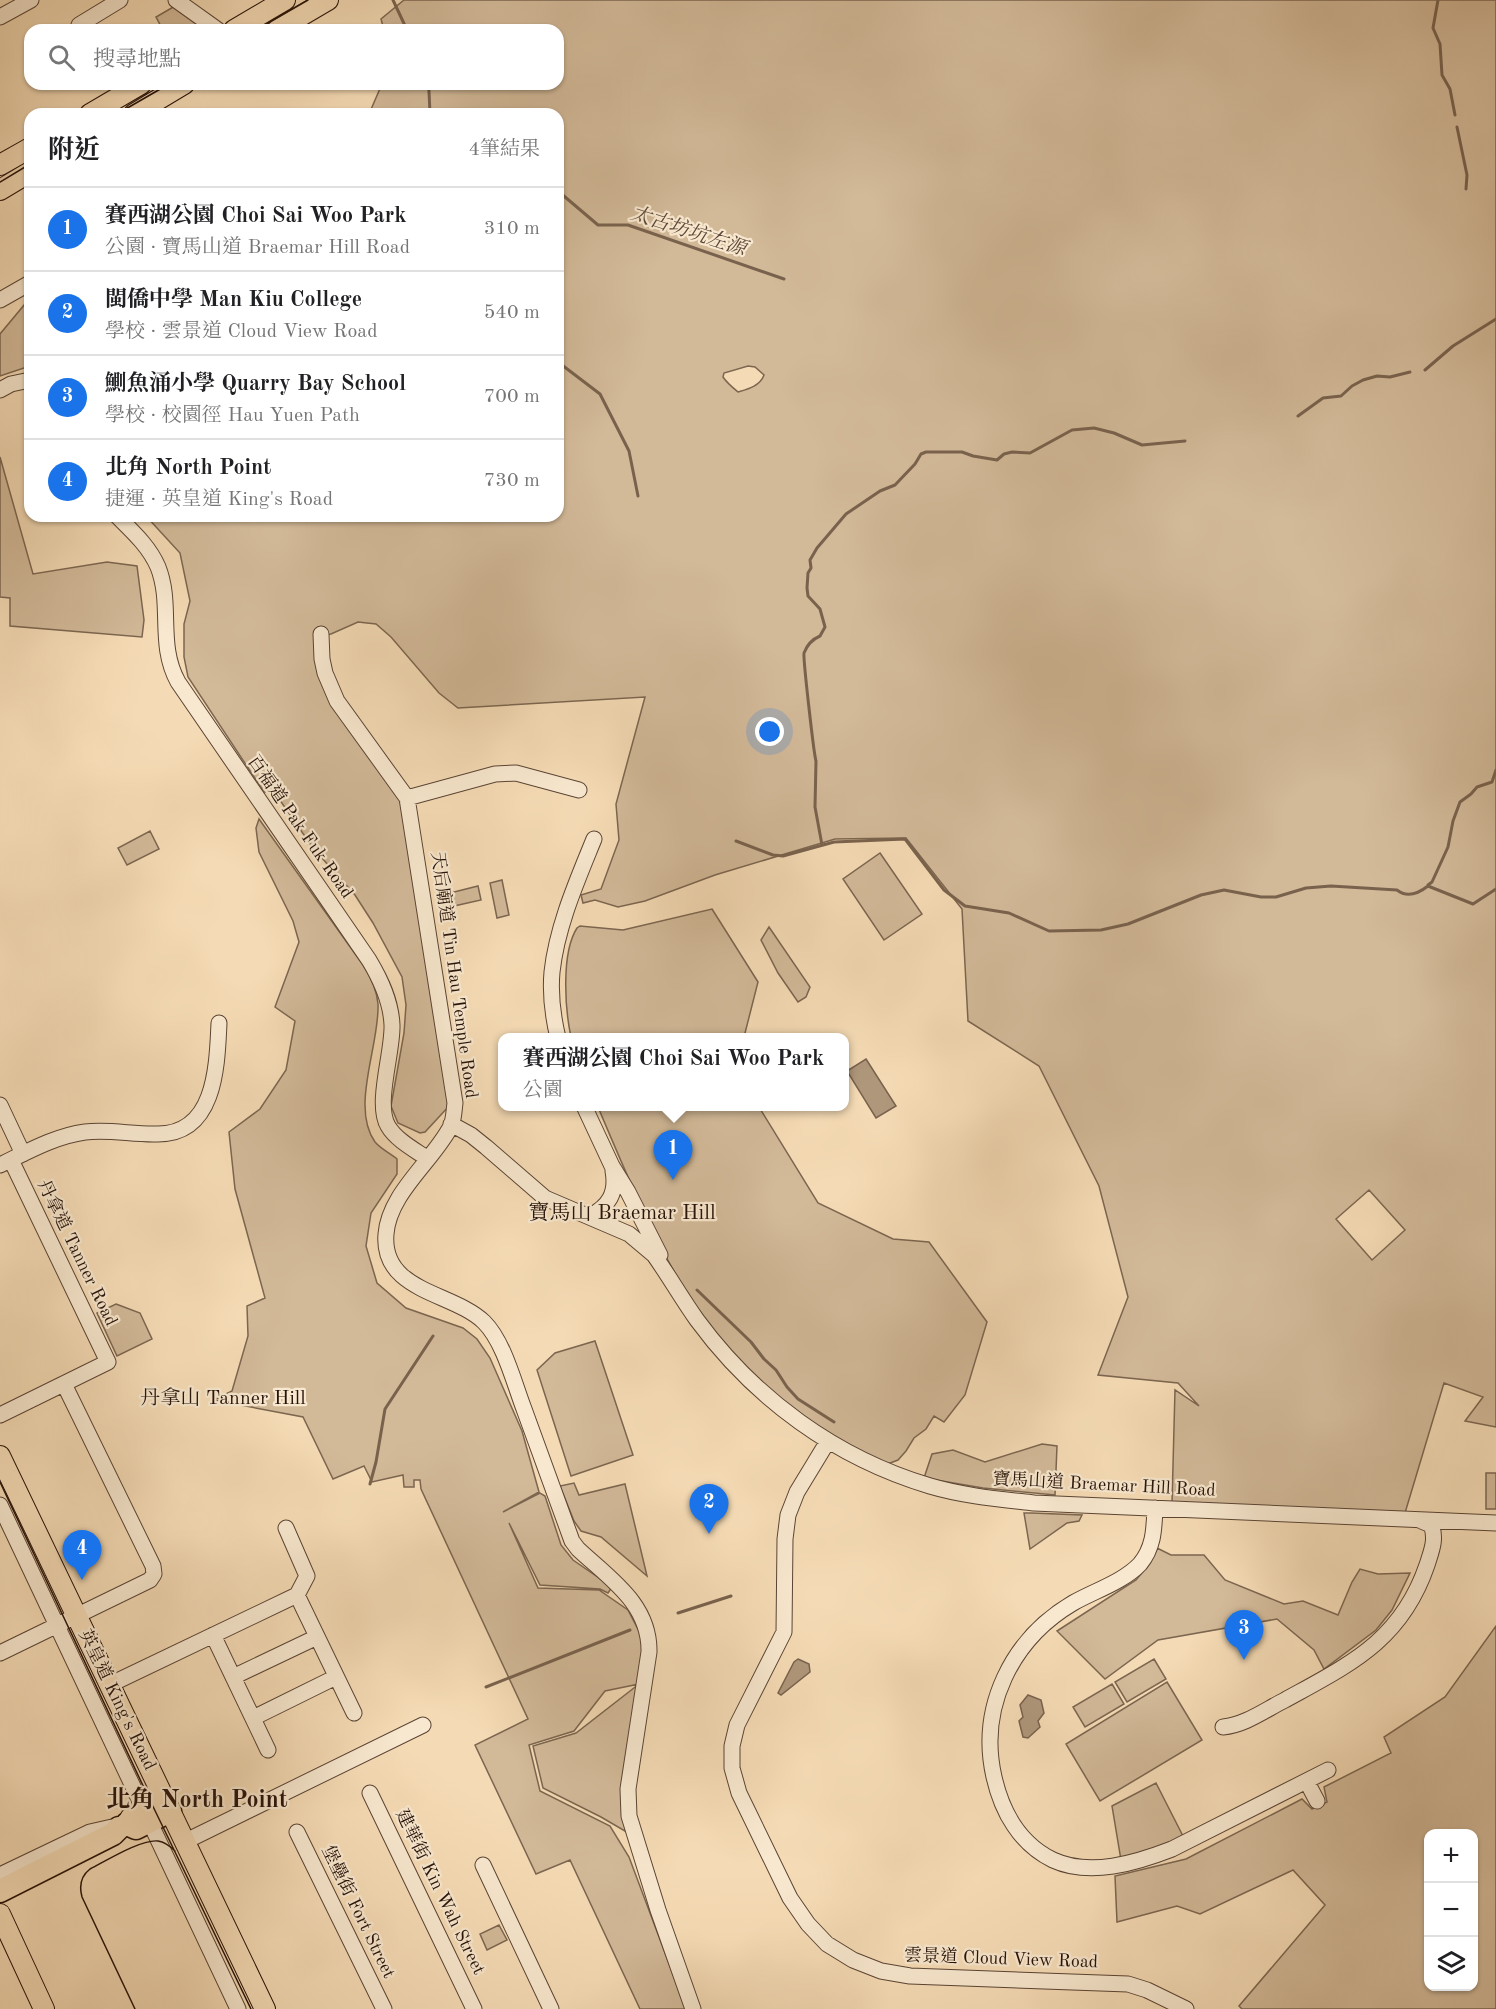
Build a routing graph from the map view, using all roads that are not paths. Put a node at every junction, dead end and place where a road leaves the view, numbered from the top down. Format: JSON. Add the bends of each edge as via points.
{"nodes":[{"id":1,"x":31,"y":0,"type":"edge"},
{"id":2,"x":120,"y":0,"type":"edge"},
{"id":3,"x":176,"y":0,"type":"edge"},
{"id":4,"x":285,"y":0,"type":"edge"},
{"id":5,"x":328,"y":0,"type":"edge"},
{"id":6,"x":0,"y":17,"type":"edge"},
{"id":7,"x":81,"y":24,"type":"edge"},
{"id":8,"x":210,"y":24,"type":"edge"},
{"id":9,"x":244,"y":24,"type":"edge"},
{"id":10,"x":287,"y":24,"type":"edge"},
{"id":11,"x":131,"y":90,"type":"edge"},
{"id":12,"x":174,"y":90,"type":"edge"},
{"id":13,"x":100,"y":108,"type":"edge"},
{"id":14,"x":144,"y":108,"type":"edge"},
{"id":15,"x":24,"y":151,"type":"edge"},
{"id":16,"x":0,"y":165,"type":"edge"},
{"id":17,"x":24,"y":176,"type":"edge"},
{"id":18,"x":0,"y":190,"type":"edge"},
{"id":19,"x":24,"y":286,"type":"edge"},
{"id":20,"x":0,"y":300,"type":"edge"},
{"id":21,"x":24,"y":381,"type":"edge"},
{"id":22,"x":0,"y":390,"type":"edge"},
{"id":23,"x":123,"y":522,"type":"edge"},
{"id":24,"x":321,"y":634,"type":"dead end"},
{"id":25,"x":579,"y":789,"type":"dead end"},
{"id":26,"x":407,"y":798,"type":"junction"},
{"id":27,"x":594,"y":838,"type":"dead end"},
{"id":28,"x":219,"y":1023,"type":"dead end"},
{"id":29,"x":557,"y":1033,"type":"edge"},
{"id":30,"x":0,"y":1105,"type":"edge"},
{"id":31,"x":586,"y":1111,"type":"edge"},
{"id":32,"x":452,"y":1124,"type":"junction"},
{"id":33,"x":0,"y":1128,"type":"edge"},
{"id":34,"x":428,"y":1158,"type":"junction"},
{"id":35,"x":12,"y":1159,"type":"edge"},
{"id":36,"x":612,"y":1166,"type":"junction"},
{"id":37,"x":639,"y":1212,"type":"junction"},
{"id":38,"x":590,"y":1216,"type":"junction"},
{"id":39,"x":629,"y":1234,"type":"junction"},
{"id":40,"x":678,"y":1290,"type":"junction"},
{"id":41,"x":64,"y":1384,"type":"junction"},
{"id":42,"x":0,"y":1415,"type":"edge"},
{"id":43,"x":828,"y":1441,"type":"junction"},
{"id":44,"x":0,"y":1456,"type":"edge"},
{"id":45,"x":0,"y":1505,"type":"edge"},
{"id":46,"x":1155,"y":1508,"type":"junction"},
{"id":47,"x":1416,"y":1519,"type":"junction"},
{"id":48,"x":1460,"y":1521,"type":"junction"},
{"id":49,"x":1496,"y":1522,"type":"edge"},
{"id":50,"x":286,"y":1528,"type":"dead end"},
{"id":51,"x":1432,"y":1549,"type":"junction"},
{"id":52,"x":297,"y":1595,"type":"junction"},
{"id":53,"x":76,"y":1615,"type":"junction"},
{"id":54,"x":57,"y":1626,"type":"junction"},
{"id":55,"x":213,"y":1635,"type":"junction"},
{"id":56,"x":317,"y":1637,"type":"junction"},
{"id":57,"x":0,"y":1653,"type":"edge"},
{"id":58,"x":233,"y":1677,"type":"junction"},
{"id":59,"x":336,"y":1677,"type":"junction"},
{"id":60,"x":109,"y":1685,"type":"junction"},
{"id":61,"x":354,"y":1713,"type":"dead end"},
{"id":62,"x":253,"y":1718,"type":"junction"},
{"id":63,"x":423,"y":1725,"type":"dead end"},
{"id":64,"x":1223,"y":1727,"type":"dead end"},
{"id":65,"x":268,"y":1750,"type":"dead end"},
{"id":66,"x":1328,"y":1770,"type":"dead end"},
{"id":67,"x":1307,"y":1782,"type":"junction"},
{"id":68,"x":370,"y":1792,"type":"dead end"},
{"id":69,"x":1317,"y":1801,"type":"dead end"},
{"id":70,"x":158,"y":1811,"type":"junction"},
{"id":71,"x":123,"y":1826,"type":"junction"},
{"id":72,"x":297,"y":1832,"type":"dead end"},
{"id":73,"x":184,"y":1842,"type":"junction"},
{"id":74,"x":484,"y":1870,"type":"dead end"},
{"id":75,"x":0,"y":1875,"type":"edge"},
{"id":76,"x":0,"y":1891,"type":"edge"},
{"id":77,"x":0,"y":1914,"type":"edge"},
{"id":78,"x":44,"y":2009,"type":"edge"},
{"id":79,"x":238,"y":2009,"type":"edge"},
{"id":80,"x":265,"y":2009,"type":"edge"},
{"id":81,"x":384,"y":2009,"type":"edge"},
{"id":82,"x":474,"y":2009,"type":"edge"},
{"id":83,"x":551,"y":2009,"type":"edge"},
{"id":84,"x":693,"y":2009,"type":"edge"},
{"id":85,"x":1186,"y":2009,"type":"edge"}],
"edges":[{"from":1,"to":6,"type":"street"},
{"from":2,"to":7,"type":"street"},
{"from":3,"to":8,"type":"street"},
{"from":4,"to":9,"type":"main road"},
{"from":5,"to":10,"type":"main road"},
{"from":11,"to":13,"type":"main road"},
{"from":12,"to":14,"type":"main road"},
{"from":15,"to":16,"type":"main road"},
{"from":17,"to":18,"type":"main road"},
{"from":19,"to":20,"type":"street"},
{"from":21,"to":22,"type":"street"},
{"from":23,"to":34,"type":"street","name":"百福道 Pak Fuk Road","via":[[158,567],[165,646],[183,690],[373,966],[386,994],[392,1024],[383,1109],[389,1128]]},
{"from":24,"to":26,"type":"street","name":"天后廟道 Tin Hau Temple Road","via":[[325,673],[337,701]]},
{"from":25,"to":26,"type":"street","via":[[516,773],[495,774]]},
{"from":26,"to":32,"type":"street","name":"天后廟道 Tin Hau Temple Road","via":[[455,1103]]},
{"from":27,"to":29,"type":"street","via":[[568,906],[552,972]]},
{"from":28,"to":35,"type":"street","via":[[218,1063],[212,1089],[189,1125],[169,1134],[79,1133]]},
{"from":30,"to":35,"type":"street"},
{"from":31,"to":36,"type":"street","name":"寶馬山道 Braemar Hill Road"},
{"from":32,"to":34,"type":"street","name":"天后廟道 Tin Hau Temple Road"},
{"from":32,"to":38,"type":"street","name":"寶馬山道 Braemar Hill Road","via":[[471,1135],[545,1198]]},
{"from":33,"to":35,"type":"street","name":"丹拿道 Tanner Road"},
{"from":34,"to":84,"type":"street","name":"天后廟道 Tin Hau Temple Road","via":[[388,1220],[386,1237],[392,1263],[410,1282],[471,1312],[492,1333],[512,1375],[573,1541],[633,1603],[647,1627],[648,1663],[628,1789],[629,1816]]},
{"from":35,"to":41,"type":"street","name":"丹拿道 Tanner Road","via":[[108,1362]]},
{"from":36,"to":37,"type":"street","name":"寶馬山道 Braemar Hill Road"},
{"from":36,"to":38,"type":"street","name":"寶馬山道 Braemar Hill Road","via":[[615,1181],[611,1198]]},
{"from":37,"to":39,"type":"street"},
{"from":37,"to":40,"type":"street","name":"寶馬山道 Braemar Hill Road"},
{"from":38,"to":39,"type":"street","name":"寶馬山道 Braemar Hill Road"},
{"from":39,"to":40,"type":"street","name":"寶馬山道 Braemar Hill Road","via":[[654,1255]]},
{"from":40,"to":43,"type":"street","name":"寶馬山道 Braemar Hill Road","via":[[696,1319],[738,1369],[789,1415]]},
{"from":41,"to":42,"type":"street"},
{"from":41,"to":53,"type":"street","via":[[154,1574],[150,1580]]},
{"from":43,"to":46,"type":"street","name":"寶馬山道 Braemar Hill Road","via":[[915,1481],[981,1497]]},
{"from":43,"to":85,"type":"street","name":"雲景道 Cloud View Road","via":[[797,1492],[788,1515],[784,1632],[737,1725],[732,1746],[732,1768],[739,1792],[798,1911],[837,1951],[880,1971],[910,1976],[1128,1984]]},
{"from":44,"to":53,"type":"main road","name":"英皇道 King's Road"},
{"from":45,"to":54,"type":"street","name":"英皇道 King's Road"},
{"from":46,"to":47,"type":"street","name":"寶馬山道 Braemar Hill Road"},
{"from":46,"to":67,"type":"street","via":[[1151,1546],[1138,1566],[1048,1620],[1017,1653],[1003,1679],[992,1717],[990,1745],[996,1786],[1008,1816],[1027,1842],[1047,1857],[1076,1866],[1107,1866],[1173,1849]]},
{"from":47,"to":48,"type":"street","name":"寶馬山道 Braemar Hill Road"},
{"from":47,"to":51,"type":"street","via":[[1431,1525]]},
{"from":48,"to":49,"type":"street","name":"寶馬山道 Braemar Hill Road"},
{"from":48,"to":51,"type":"street","via":[[1443,1531]]},
{"from":50,"to":52,"type":"street","via":[[308,1576]]},
{"from":51,"to":64,"type":"street","via":[[1416,1590],[1391,1629],[1362,1656],[1244,1722]]},
{"from":52,"to":55,"type":"street"},
{"from":52,"to":56,"type":"street"},
{"from":53,"to":54,"type":"street"},
{"from":53,"to":60,"type":"main road","name":"英皇道 King's Road"},
{"from":54,"to":57,"type":"street"},
{"from":54,"to":70,"type":"street","name":"英皇道 King's Road"},
{"from":55,"to":58,"type":"street"},
{"from":55,"to":60,"type":"street"},
{"from":56,"to":58,"type":"street"},
{"from":56,"to":59,"type":"street"},
{"from":58,"to":62,"type":"street"},
{"from":59,"to":61,"type":"street"},
{"from":59,"to":62,"type":"street"},
{"from":60,"to":70,"type":"main road","name":"英皇道 King's Road"},
{"from":62,"to":65,"type":"street"},
{"from":63,"to":73,"type":"street"},
{"from":66,"to":67,"type":"street"},
{"from":67,"to":69,"type":"street"},
{"from":68,"to":82,"type":"street","name":"建華街 Kin Wah Street"},
{"from":70,"to":71,"type":"highway","via":[[136,1828]]},
{"from":70,"to":73,"type":"main road","name":"英皇道 King's Road"},
{"from":70,"to":79,"type":"street","name":"英皇道 King's Road"},
{"from":71,"to":75,"type":"street","via":[[90,1832]]},
{"from":71,"to":76,"type":"highway"},
{"from":72,"to":81,"type":"street","name":"堡壘街 Fort Street"},
{"from":73,"to":80,"type":"main road","name":"英皇道 King's Road"},
{"from":74,"to":83,"type":"street"},
{"from":77,"to":78,"type":"main road"}]}
